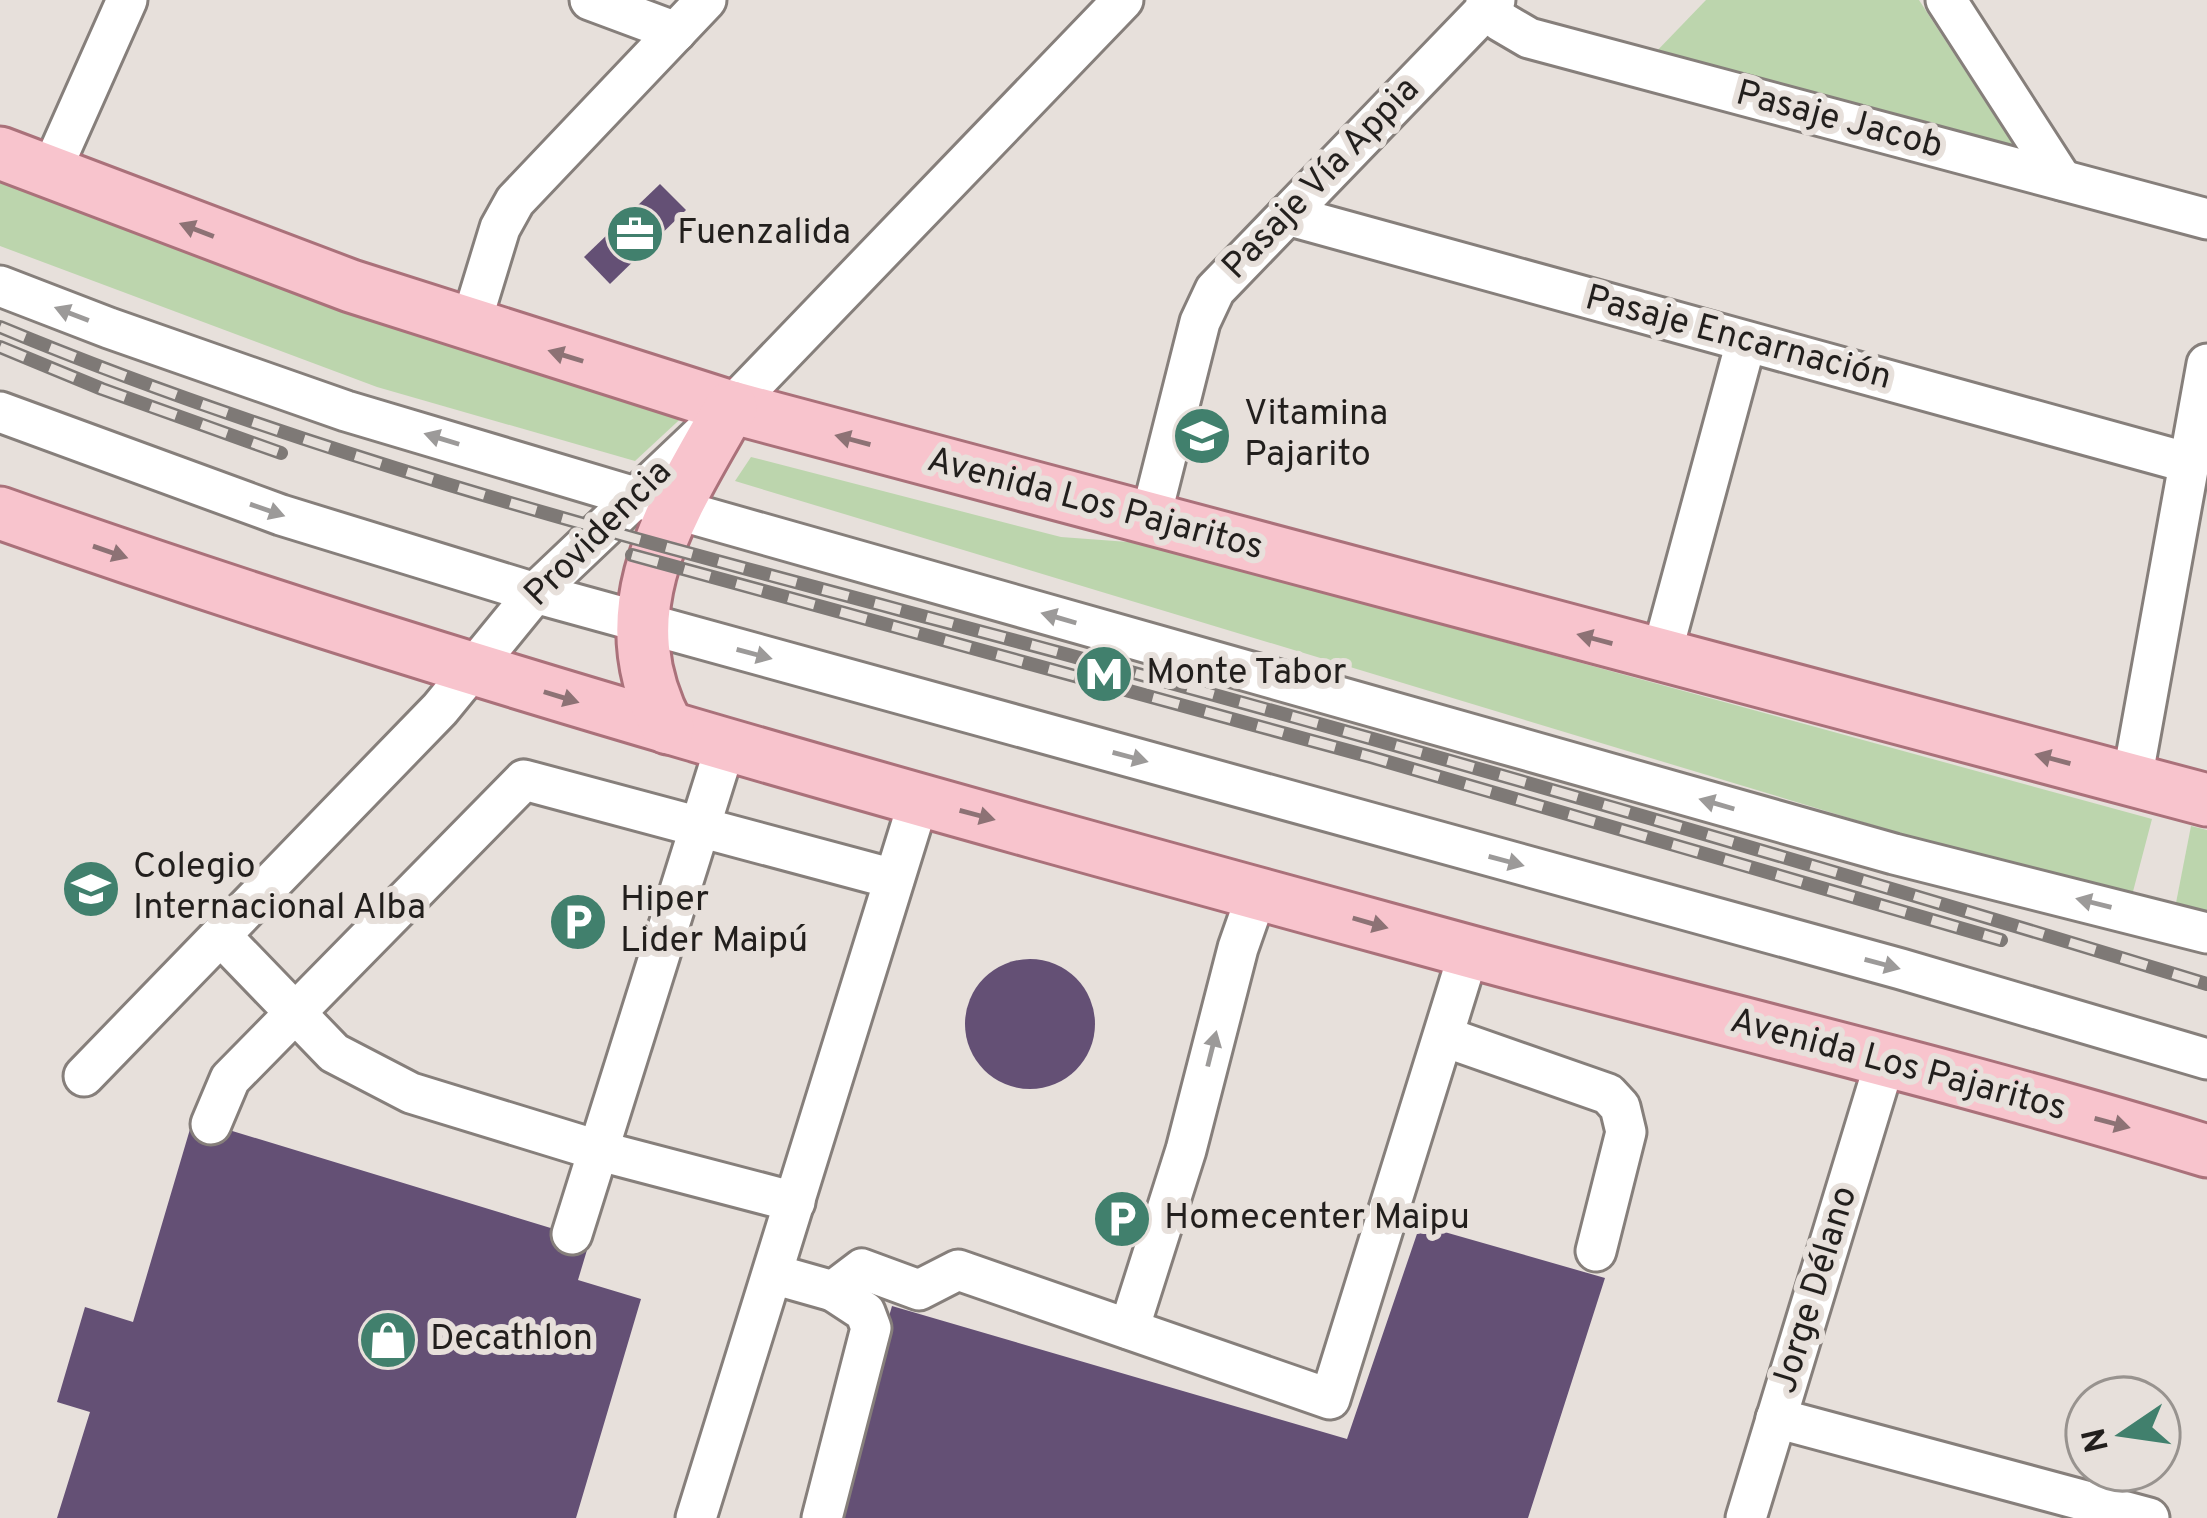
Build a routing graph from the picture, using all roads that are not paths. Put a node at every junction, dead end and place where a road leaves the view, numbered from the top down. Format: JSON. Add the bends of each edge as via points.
{"nodes":[{"id":1,"x":127,"y":0,"type":"edge"},
{"id":2,"x":590,"y":0,"type":"edge"},
{"id":3,"x":706,"y":0,"type":"edge"},
{"id":4,"x":1123,"y":0,"type":"edge"},
{"id":5,"x":1946,"y":0,"type":"edge"},
{"id":6,"x":1490,"y":2,"type":"edge"},
{"id":7,"x":676,"y":32,"type":"junction"},
{"id":8,"x":0,"y":153,"type":"edge"},
{"id":9,"x":50,"y":173,"type":"junction"},
{"id":10,"x":2062,"y":181,"type":"junction"},
{"id":11,"x":1287,"y":215,"type":"junction"},
{"id":12,"x":2207,"y":219,"type":"edge"},
{"id":13,"x":0,"y":286,"type":"edge"},
{"id":14,"x":470,"y":326,"type":"junction"},
{"id":15,"x":1746,"y":342,"type":"junction"},
{"id":16,"x":2207,"y":364,"type":"edge"},
{"id":17,"x":731,"y":407,"type":"junction"},
{"id":18,"x":0,"y":412,"type":"edge"},
{"id":19,"x":2189,"y":463,"type":"junction"},
{"id":20,"x":655,"y":503,"type":"junction"},
{"id":21,"x":0,"y":513,"type":"edge"},
{"id":22,"x":1150,"y":520,"type":"junction"},
{"id":23,"x":536,"y":592,"type":"junction"},
{"id":24,"x":641,"y":623,"type":"junction"},
{"id":25,"x":1660,"y":656,"type":"junction"},
{"id":26,"x":473,"y":670,"type":"junction"},
{"id":27,"x":668,"y":728,"type":"junction"},
{"id":28,"x":726,"y":744,"type":"junction"},
{"id":29,"x":2132,"y":780,"type":"junction"},
{"id":30,"x":919,"y":800,"type":"junction"},
{"id":31,"x":2207,"y":800,"type":"edge"},
{"id":32,"x":700,"y":828,"type":"junction"},
{"id":33,"x":894,"y":879,"type":"junction"},
{"id":34,"x":1258,"y":891,"type":"junction"},
{"id":35,"x":2207,"y":933,"type":"edge"},
{"id":36,"x":221,"y":936,"type":"junction"},
{"id":37,"x":1469,"y":952,"type":"junction"},
{"id":38,"x":292,"y":1011,"type":"junction"},
{"id":39,"x":1445,"y":1037,"type":"junction"},
{"id":40,"x":2207,"y":1058,"type":"edge"},
{"id":41,"x":1885,"y":1062,"type":"junction"},
{"id":42,"x":84,"y":1076,"type":"dead end"},
{"id":43,"x":211,"y":1124,"type":"dead end"},
{"id":44,"x":600,"y":1151,"type":"junction"},
{"id":45,"x":2207,"y":1151,"type":"edge"},
{"id":46,"x":795,"y":1202,"type":"junction"},
{"id":47,"x":572,"y":1234,"type":"dead end"},
{"id":48,"x":1596,"y":1251,"type":"dead end"},
{"id":49,"x":773,"y":1274,"type":"junction"},
{"id":50,"x":833,"y":1291,"type":"junction"},
{"id":51,"x":1129,"y":1329,"type":"junction"},
{"id":52,"x":1777,"y":1418,"type":"junction"},
{"id":53,"x":2103,"y":1511,"type":"edge"},
{"id":54,"x":696,"y":1518,"type":"edge"},
{"id":55,"x":822,"y":1518,"type":"edge"},
{"id":56,"x":1746,"y":1518,"type":"edge"},
{"id":57,"x":2149,"y":1518,"type":"edge"}],
"edges":[{"from":1,"to":9,"type":"street"},
{"from":2,"to":7,"type":"street"},
{"from":3,"to":7,"type":"street"},
{"from":4,"to":17,"type":"street"},
{"from":5,"to":10,"type":"street"},
{"from":6,"to":10,"type":"street","name":"Pasaje Jacob","via":[[1499,21],[1528,38]]},
{"from":6,"to":11,"type":"street","name":"Pasaje Vía Appia"},
{"from":7,"to":14,"type":"street","via":[[515,201]]},
{"from":8,"to":9,"type":"main road","name":"Avenida Los Pajaritos"},
{"from":14,"to":9,"type":"main road","name":"Avenida Los Pajaritos","one_way":true},
{"from":10,"to":12,"type":"street","name":"Pasaje Jacob"},
{"from":11,"to":15,"type":"street","name":"Pasaje Encarnación"},
{"from":11,"to":22,"type":"street","name":"Pasaje Vía Appia","via":[[1206,306]]},
{"from":20,"to":13,"type":"street","one_way":true,"via":[[346,411]]},
{"from":17,"to":14,"type":"main road","name":"Avenida Los Pajaritos","one_way":true},
{"from":15,"to":19,"type":"street","name":"Pasaje Encarnación"},
{"from":15,"to":25,"type":"street"},
{"from":16,"to":19,"type":"street"},
{"from":17,"to":20,"type":"main road"},
{"from":22,"to":17,"type":"main road","name":"Avenida Los Pajaritos","one_way":true},
{"from":18,"to":23,"type":"street","one_way":true,"via":[[281,515]]},
{"from":19,"to":29,"type":"street"},
{"from":20,"to":23,"type":"street","name":"Providencia"},
{"from":20,"to":24,"type":"main road"},
{"from":35,"to":20,"type":"street","one_way":true,"via":[[1894,854]]},
{"from":21,"to":26,"type":"main road","name":"Avenida Los Pajaritos","one_way":true},
{"from":25,"to":22,"type":"main road","name":"Avenida Los Pajaritos","one_way":true},
{"from":23,"to":24,"type":"street"},
{"from":23,"to":26,"type":"street","name":"Providencia"},
{"from":24,"to":27,"type":"main road","via":[[646,677]]},
{"from":24,"to":40,"type":"street","one_way":true},
{"from":29,"to":25,"type":"main road","name":"Avenida Los Pajaritos","one_way":true},
{"from":26,"to":27,"type":"main road","name":"Avenida Los Pajaritos","one_way":true},
{"from":26,"to":36,"type":"street","name":"Providencia"},
{"from":27,"to":28,"type":"main road","name":"Avenida Los Pajaritos"},
{"from":28,"to":30,"type":"main road","name":"Avenida Los Pajaritos"},
{"from":28,"to":32,"type":"street"},
{"from":29,"to":31,"type":"main road","name":"Avenida Los Pajaritos"},
{"from":30,"to":33,"type":"street"},
{"from":30,"to":34,"type":"main road","name":"Avenida Los Pajaritos","one_way":true},
{"from":32,"to":33,"type":"street"},
{"from":32,"to":38,"type":"street","via":[[524,780]]},
{"from":32,"to":44,"type":"street"},
{"from":33,"to":46,"type":"street"},
{"from":34,"to":37,"type":"main road","name":"Avenida Los Pajaritos","one_way":true},
{"from":51,"to":34,"type":"street","one_way":true},
{"from":36,"to":38,"type":"street"},
{"from":36,"to":42,"type":"street","name":"Providencia"},
{"from":37,"to":39,"type":"street"},
{"from":37,"to":41,"type":"main road","name":"Avenida Los Pajaritos"},
{"from":38,"to":43,"type":"street","via":[[230,1079]]},
{"from":38,"to":44,"type":"street","via":[[334,1053],[411,1093]]},
{"from":39,"to":48,"type":"street","via":[[1608,1094],[1620,1107],[1626,1132]]},
{"from":39,"to":51,"type":"street","via":[[1330,1399]]},
{"from":41,"to":45,"type":"main road","name":"Avenida Los Pajaritos","one_way":true},
{"from":41,"to":52,"type":"street","name":"Jorge Délano"},
{"from":44,"to":46,"type":"street"},
{"from":44,"to":47,"type":"street"},
{"from":46,"to":49,"type":"street"},
{"from":49,"to":50,"type":"street"},
{"from":49,"to":54,"type":"street"},
{"from":50,"to":51,"type":"street","via":[[862,1269],[919,1290],[958,1270]]},
{"from":50,"to":55,"type":"street","via":[[865,1312],[872,1328]]},
{"from":52,"to":53,"type":"street"},
{"from":52,"to":56,"type":"street","name":"Jorge Délano"},
{"from":53,"to":57,"type":"street"}]}
